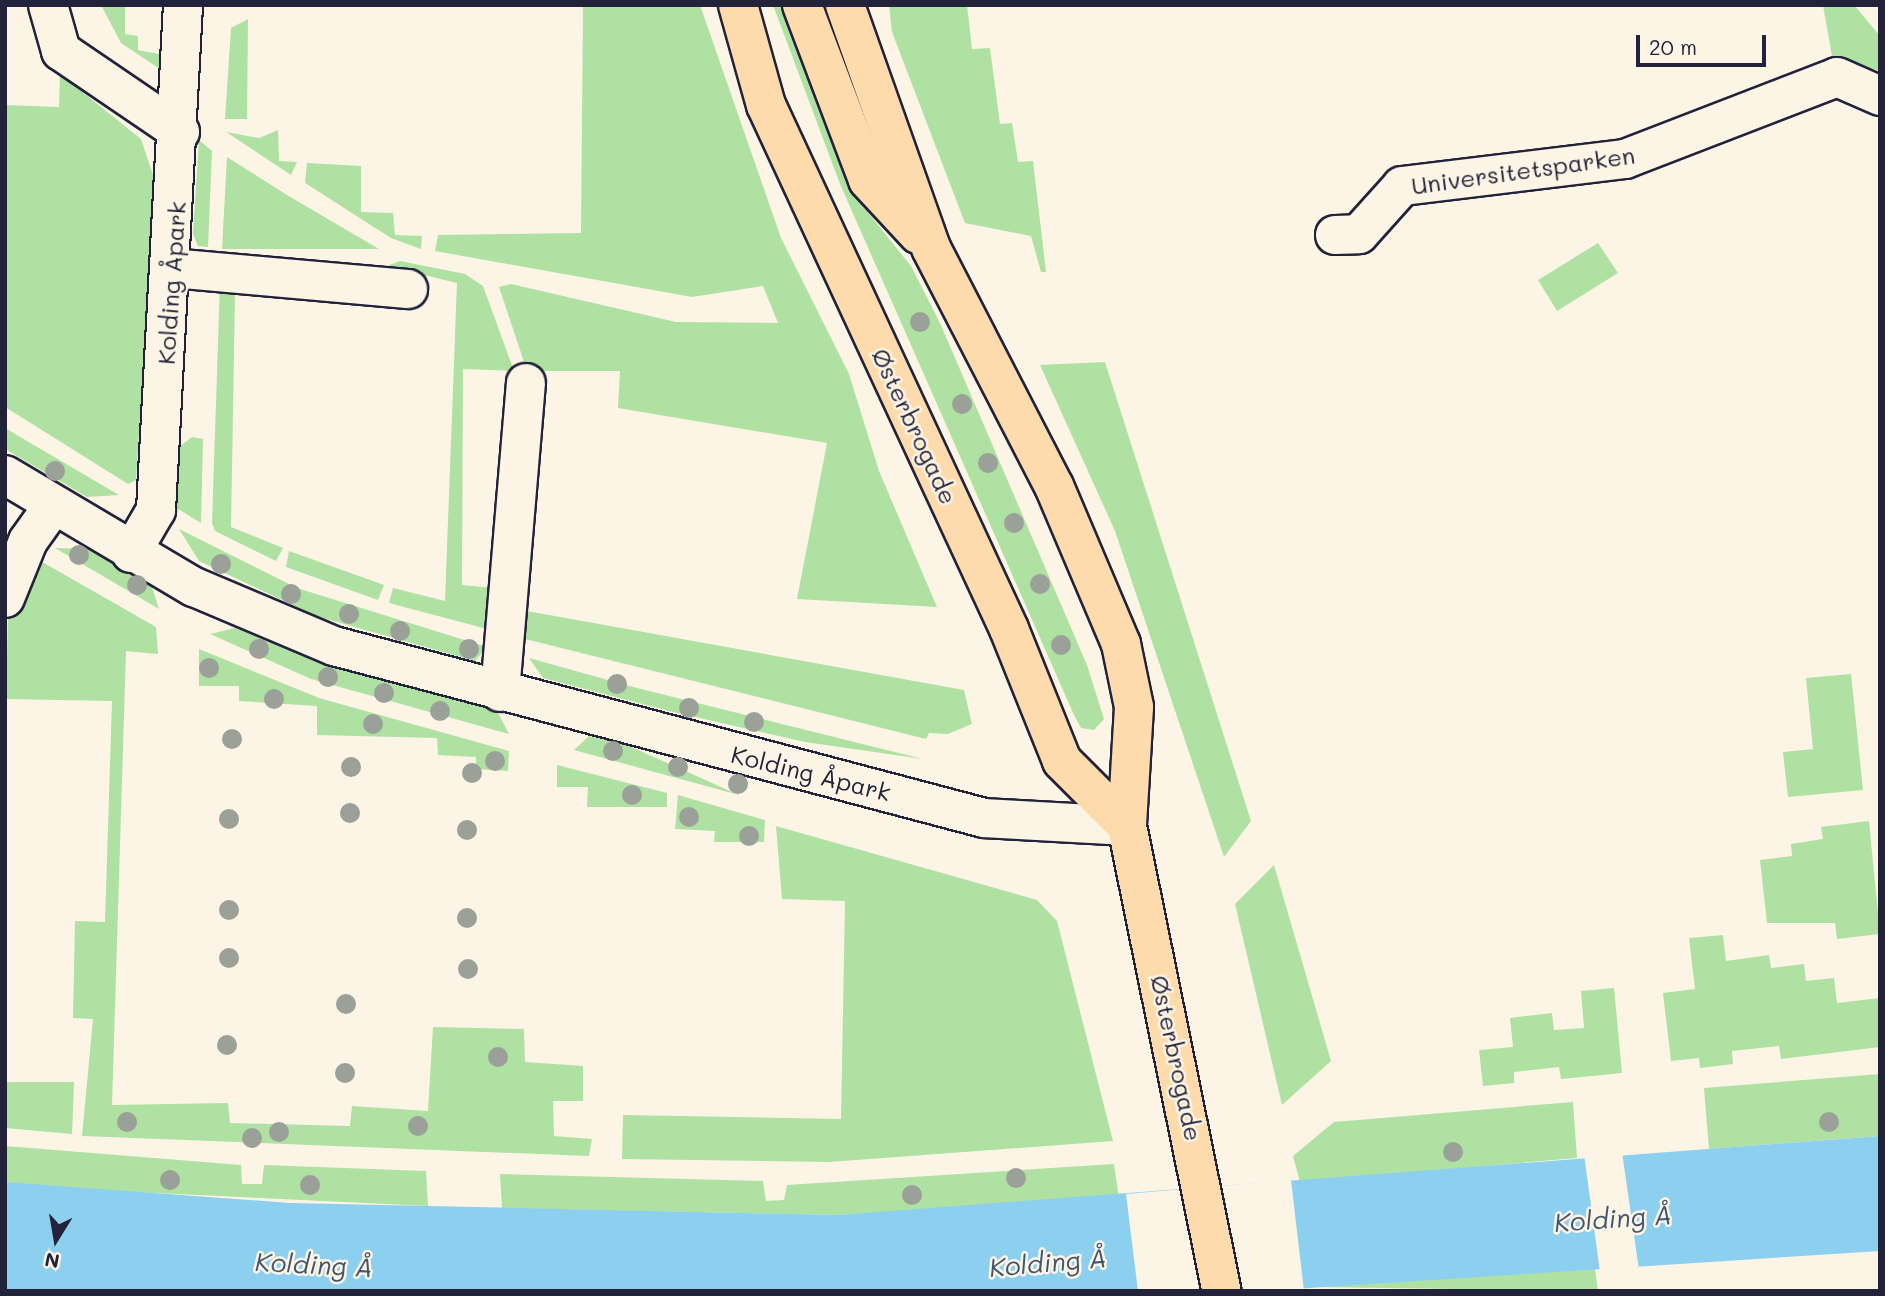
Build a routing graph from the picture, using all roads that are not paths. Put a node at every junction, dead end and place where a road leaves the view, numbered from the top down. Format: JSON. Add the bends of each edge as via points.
{"nodes":[{"id":1,"x":48,"y":5,"type":"edge"},
{"id":2,"x":184,"y":5,"type":"edge"},
{"id":3,"x":738,"y":5,"type":"edge"},
{"id":4,"x":802,"y":5,"type":"edge"},
{"id":5,"x":845,"y":5,"type":"edge"},
{"id":6,"x":1880,"y":96,"type":"edge"},
{"id":7,"x":180,"y":132,"type":"junction"},
{"id":8,"x":1335,"y":235,"type":"dead end"},
{"id":9,"x":931,"y":248,"type":"junction"},
{"id":10,"x":172,"y":268,"type":"junction"},
{"id":11,"x":408,"y":289,"type":"dead end"},
{"id":12,"x":526,"y":383,"type":"dead end"},
{"id":13,"x":5,"y":475,"type":"edge"},
{"id":14,"x":53,"y":506,"type":"junction"},
{"id":15,"x":131,"y":553,"type":"junction"},
{"id":16,"x":5,"y":598,"type":"edge"},
{"id":17,"x":500,"y":692,"type":"junction"},
{"id":18,"x":1127,"y":826,"type":"junction"},
{"id":19,"x":1222,"y":1291,"type":"edge"}],
"edges":[{"from":1,"to":7,"type":"street","via":[[61,51]]},
{"from":2,"to":7,"type":"street","name":"Kolding Åpark"},
{"from":3,"to":18,"type":"main road","name":"Østerbrogade","via":[[766,105],[1009,629],[1062,761]]},
{"from":4,"to":9,"type":"main road","via":[[868,180]]},
{"from":5,"to":9,"type":"main road","name":"Østerbrogade"},
{"from":6,"to":8,"type":"street","name":"Universitetsparken","via":[[1837,77],[1625,159],[1402,186],[1360,234]]},
{"from":7,"to":10,"type":"street","name":"Kolding Åpark"},
{"from":9,"to":18,"type":"main road","name":"Østerbrogade","via":[[1054,486],[1121,644],[1134,707]]},
{"from":10,"to":11,"type":"street"},
{"from":10,"to":15,"type":"street","name":"Kolding Åpark","via":[[156,510]]},
{"from":12,"to":17,"type":"street"},
{"from":13,"to":14,"type":"street","name":"Kolding Åpark"},
{"from":14,"to":15,"type":"street","name":"Kolding Åpark"},
{"from":14,"to":16,"type":"street","via":[[28,541]]},
{"from":15,"to":17,"type":"street","name":"Kolding Åpark","via":[[285,628]]},
{"from":17,"to":18,"type":"street","name":"Kolding Åpark","via":[[984,818]]},
{"from":18,"to":19,"type":"main road","name":"Østerbrogade","via":[[1200,1165]]}]}
